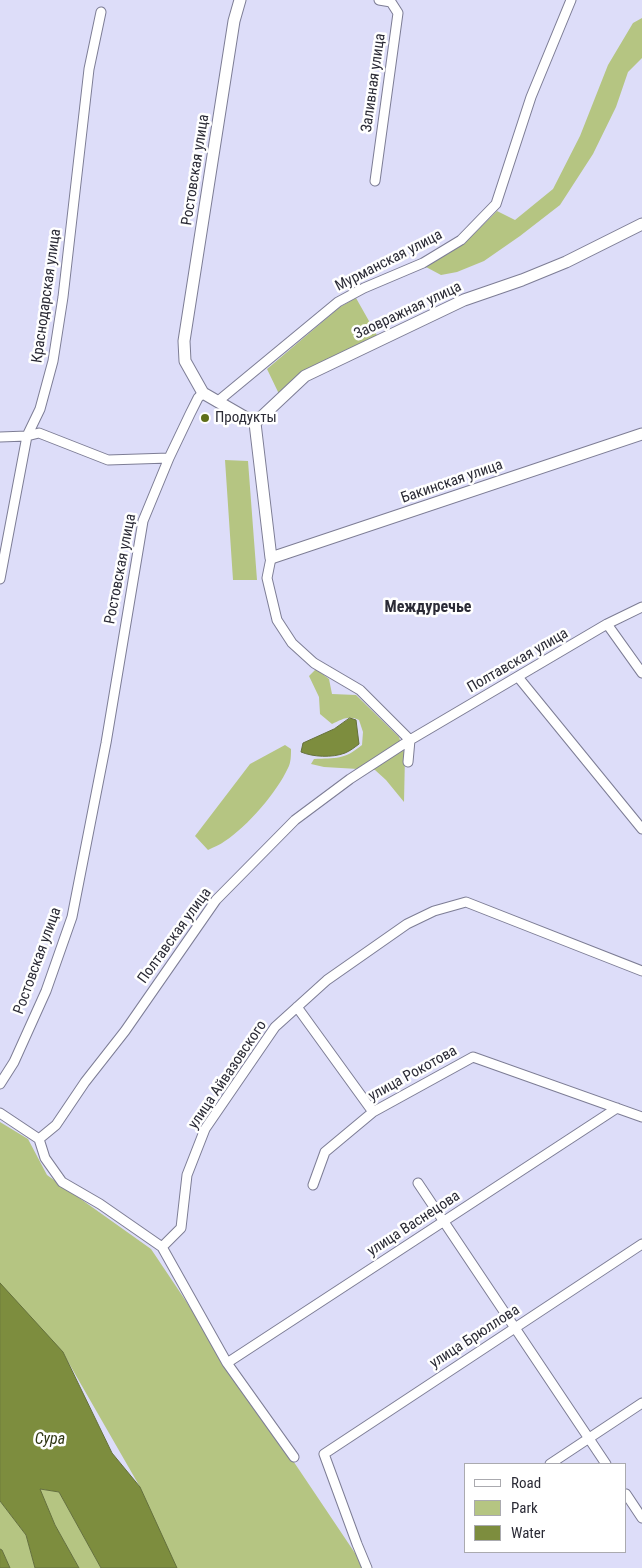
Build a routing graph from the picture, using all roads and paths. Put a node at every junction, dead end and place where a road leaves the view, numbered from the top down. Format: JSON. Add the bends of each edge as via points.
{"nodes":[{"id":1,"x":240,"y":0,"type":"edge"},
{"id":2,"x":379,"y":0,"type":"edge"},
{"id":3,"x":571,"y":0,"type":"edge"},
{"id":4,"x":101,"y":12,"type":"dead end"},
{"id":5,"x":375,"y":181,"type":"dead end"},
{"id":6,"x":642,"y":224,"type":"edge"},
{"id":7,"x":203,"y":393,"type":"junction"},
{"id":8,"x":217,"y":402,"type":"junction"},
{"id":9,"x":255,"y":423,"type":"junction"},
{"id":10,"x":642,"y":434,"type":"edge"},
{"id":11,"x":27,"y":436,"type":"junction"},
{"id":12,"x":0,"y":437,"type":"edge"},
{"id":13,"x":169,"y":458,"type":"junction"},
{"id":14,"x":271,"y":558,"type":"junction"},
{"id":15,"x":0,"y":580,"type":"edge"},
{"id":16,"x":642,"y":607,"type":"edge"},
{"id":17,"x":607,"y":624,"type":"junction"},
{"id":18,"x":642,"y":673,"type":"edge"},
{"id":19,"x":518,"y":677,"type":"junction"},
{"id":20,"x":410,"y":740,"type":"junction"},
{"id":21,"x":408,"y":762,"type":"dead end"},
{"id":22,"x":642,"y":829,"type":"edge"},
{"id":23,"x":642,"y":971,"type":"edge"},
{"id":24,"x":297,"y":1007,"type":"junction"},
{"id":25,"x":0,"y":1084,"type":"edge"},
{"id":26,"x":617,"y":1108,"type":"junction"},
{"id":27,"x":373,"y":1112,"type":"junction"},
{"id":28,"x":0,"y":1113,"type":"edge"},
{"id":29,"x":642,"y":1117,"type":"edge"},
{"id":30,"x":39,"y":1139,"type":"junction"},
{"id":31,"x":418,"y":1183,"type":"dead end"},
{"id":32,"x":313,"y":1184,"type":"dead end"},
{"id":33,"x":444,"y":1221,"type":"junction"},
{"id":34,"x":642,"y":1244,"type":"edge"},
{"id":35,"x":162,"y":1247,"type":"junction"},
{"id":36,"x":515,"y":1328,"type":"junction"},
{"id":37,"x":227,"y":1363,"type":"junction"},
{"id":38,"x":642,"y":1403,"type":"edge"},
{"id":39,"x":589,"y":1439,"type":"junction"},
{"id":40,"x":294,"y":1457,"type":"dead end"},
{"id":41,"x":552,"y":1463,"type":"edge"},
{"id":42,"x":605,"y":1463,"type":"edge"},
{"id":43,"x":627,"y":1496,"type":"edge"},
{"id":44,"x":642,"y":1518,"type":"edge"},
{"id":45,"x":367,"y":1568,"type":"edge"}],
"edges":[{"from":1,"to":7,"type":"street","name":"Ростовская улица","via":[[234,21],[184,341],[185,361]]},
{"from":2,"to":5,"type":"street","name":"Заливная улица","via":[[391,2],[398,13]]},
{"from":3,"to":8,"type":"street","name":"Мурманская улица","via":[[531,97],[496,204],[461,240],[423,263],[338,302]]},
{"from":4,"to":11,"type":"street","name":"Краснодарская улица","via":[[89,69],[53,362],[40,410]]},
{"from":6,"to":9,"type":"street","name":"Заовражная улица","via":[[566,262],[464,300],[305,376]]},
{"from":7,"to":8,"type":"street"},
{"from":7,"to":13,"type":"street","name":"Ростовская улица"},
{"from":8,"to":9,"type":"street"},
{"from":9,"to":14,"type":"street"},
{"from":10,"to":14,"type":"street","name":"Бакинская улица"},
{"from":11,"to":12,"type":"street"},
{"from":11,"to":13,"type":"street","via":[[39,433],[108,460]]},
{"from":11,"to":15,"type":"street","name":"Краснодарская улица"},
{"from":13,"to":25,"type":"street","name":"Ростовская улица","via":[[143,521],[106,744],[72,917],[46,991],[14,1062]]},
{"from":14,"to":20,"type":"street","via":[[267,578],[277,620],[292,642],[314,662],[360,690]]},
{"from":16,"to":17,"type":"street","name":"Полтавская улица"},
{"from":17,"to":18,"type":"street"},
{"from":17,"to":19,"type":"street","name":"Полтавская улица"},
{"from":19,"to":20,"type":"street","name":"Полтавская улица"},
{"from":19,"to":22,"type":"street"},
{"from":20,"to":21,"type":"street"},
{"from":20,"to":30,"type":"street","name":"Полтавская улица","via":[[295,820],[216,900],[56,1125]]},
{"from":23,"to":24,"type":"street","name":"улица Айвазовского","via":[[466,902],[434,911],[407,924],[327,980]]},
{"from":24,"to":27,"type":"street"},
{"from":24,"to":35,"type":"street","name":"улица Айвазовского","via":[[275,1027],[205,1129],[187,1175],[181,1228]]},
{"from":26,"to":27,"type":"street","name":"улица Рокотова","via":[[473,1056]]},
{"from":26,"to":29,"type":"street","name":"улица Рокотова"},
{"from":26,"to":33,"type":"street","name":"улица Васнецова"},
{"from":27,"to":32,"type":"street","name":"улица Рокотова","via":[[325,1152]]},
{"from":28,"to":30,"type":"street"},
{"from":30,"to":35,"type":"street","via":[[45,1158],[62,1182]]},
{"from":31,"to":33,"type":"street"},
{"from":33,"to":36,"type":"street"},
{"from":33,"to":37,"type":"street","name":"улица Васнецова"},
{"from":34,"to":36,"type":"street","name":"улица Брюллова"},
{"from":35,"to":37,"type":"street"},
{"from":36,"to":39,"type":"street"},
{"from":36,"to":45,"type":"street","name":"улица Брюллова","via":[[324,1454]]},
{"from":37,"to":40,"type":"street"},
{"from":38,"to":39,"type":"street"},
{"from":39,"to":41,"type":"street"},
{"from":39,"to":42,"type":"street"},
{"from":43,"to":44,"type":"street"}]}
